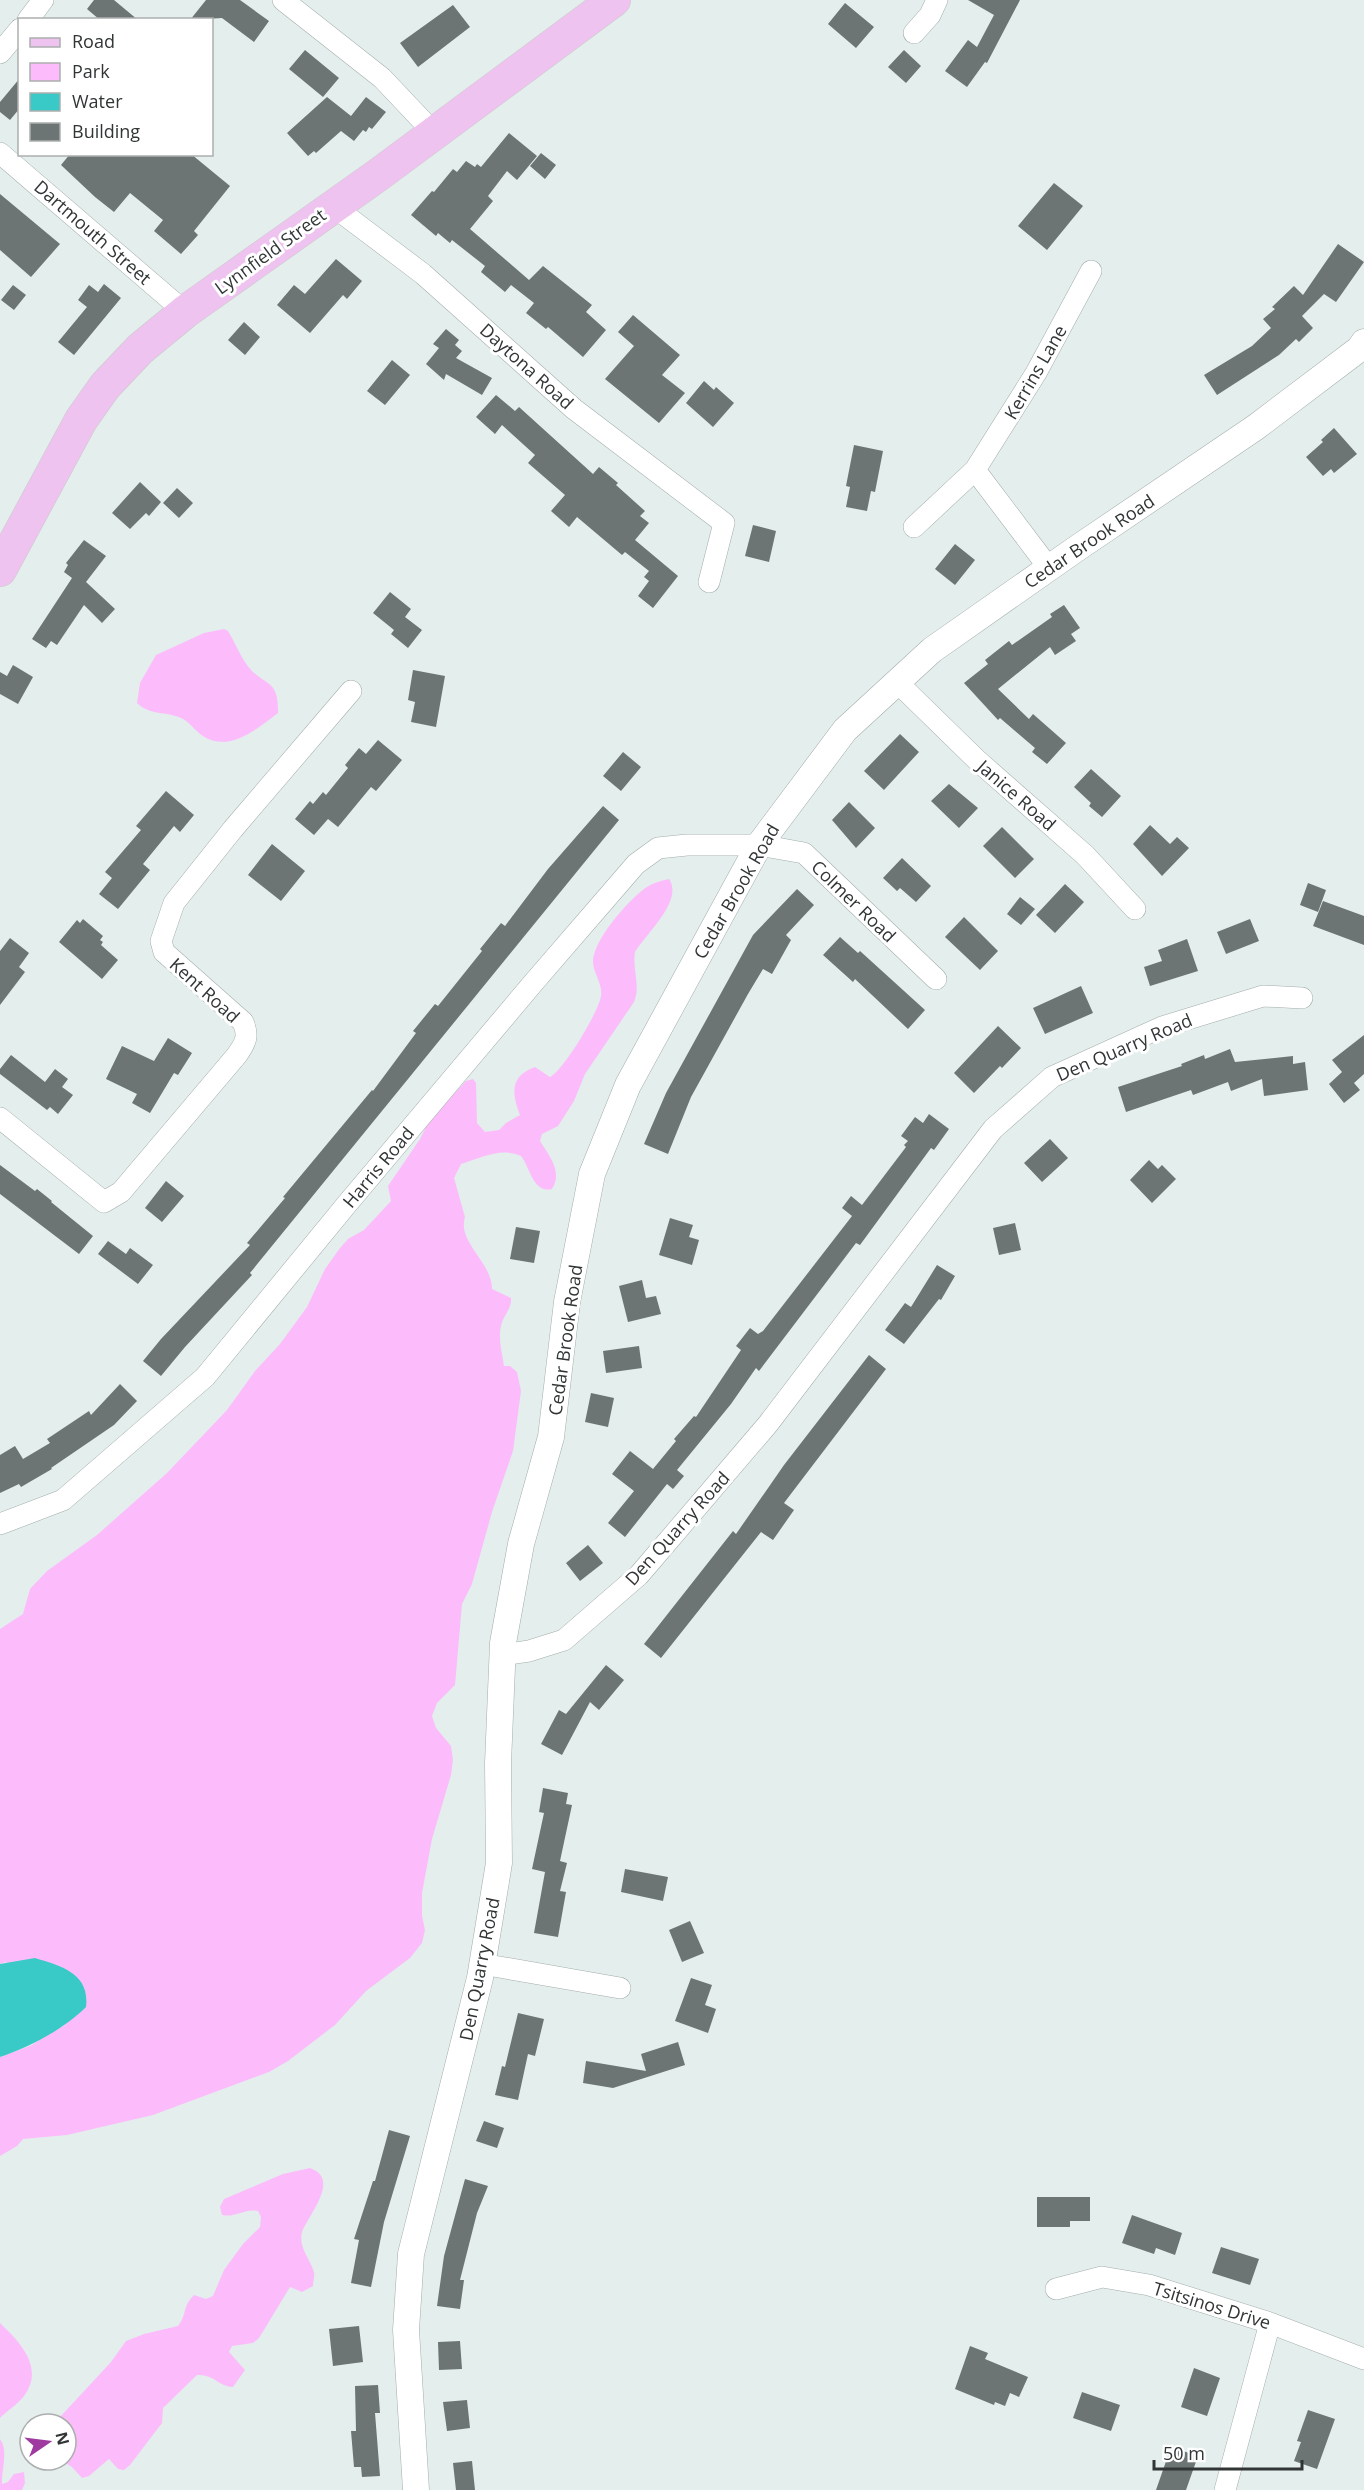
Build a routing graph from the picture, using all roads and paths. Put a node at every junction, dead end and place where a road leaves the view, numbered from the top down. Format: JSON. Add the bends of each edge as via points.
{"nodes":[{"id":1,"x":44,"y":0,"type":"edge"},
{"id":2,"x":283,"y":0,"type":"edge"},
{"id":3,"x":614,"y":0,"type":"edge"},
{"id":4,"x":937,"y":0,"type":"edge"},
{"id":5,"x":30,"y":18,"type":"edge"},
{"id":6,"x":18,"y":31,"type":"edge"},
{"id":7,"x":914,"y":33,"type":"dead end"},
{"id":8,"x":0,"y":53,"type":"edge"},
{"id":9,"x":434,"y":133,"type":"junction"},
{"id":10,"x":0,"y":153,"type":"edge"},
{"id":11,"x":333,"y":206,"type":"junction"},
{"id":12,"x":1091,"y":271,"type":"dead end"},
{"id":13,"x":185,"y":312,"type":"junction"},
{"id":14,"x":1364,"y":342,"type":"edge"},
{"id":15,"x":975,"y":470,"type":"junction"},
{"id":16,"x":914,"y":527,"type":"dead end"},
{"id":17,"x":1049,"y":568,"type":"junction"},
{"id":18,"x":0,"y":570,"type":"edge"},
{"id":19,"x":709,"y":582,"type":"dead end"},
{"id":20,"x":897,"y":682,"type":"junction"},
{"id":21,"x":351,"y":691,"type":"dead end"},
{"id":22,"x":759,"y":845,"type":"junction"},
{"id":23,"x":1135,"y":909,"type":"dead end"},
{"id":24,"x":936,"y":979,"type":"dead end"},
{"id":25,"x":1302,"y":998,"type":"dead end"},
{"id":26,"x":0,"y":1118,"type":"edge"},
{"id":27,"x":0,"y":1524,"type":"edge"},
{"id":28,"x":502,"y":1655,"type":"junction"},
{"id":29,"x":482,"y":1964,"type":"junction"},
{"id":30,"x":620,"y":1988,"type":"dead end"},
{"id":31,"x":1056,"y":2289,"type":"dead end"},
{"id":32,"x":1270,"y":2323,"type":"junction"},
{"id":33,"x":1364,"y":2359,"type":"edge"},
{"id":34,"x":416,"y":2490,"type":"edge"},
{"id":35,"x":1226,"y":2490,"type":"edge"}],
"edges":[{"from":1,"to":5,"type":"street"},
{"from":2,"to":9,"type":"street","via":[[382,78]]},
{"from":3,"to":9,"type":"main road","name":"Lynnfield Street"},
{"from":4,"to":7,"type":"street"},
{"from":6,"to":8,"type":"street"},
{"from":9,"to":11,"type":"main road","name":"Lynnfield Street"},
{"from":10,"to":13,"type":"street","name":"Dartmouth Street"},
{"from":11,"to":13,"type":"main road","name":"Lynnfield Street"},
{"from":11,"to":19,"type":"street","name":"Daytona Road","via":[[423,274],[574,409],[724,523]]},
{"from":12,"to":15,"type":"street","name":"Kerrins Lane","via":[[1036,373]]},
{"from":13,"to":18,"type":"main road","name":"Lynnfield Street","via":[[140,349],[105,386],[81,420]]},
{"from":14,"to":17,"type":"street","name":"Cedar Brook Road","via":[[1256,427]]},
{"from":15,"to":16,"type":"street","name":"Kerrins Lane"},
{"from":15,"to":17,"type":"street"},
{"from":17,"to":20,"type":"street","name":"Cedar Brook Road","via":[[932,650]]},
{"from":20,"to":22,"type":"street","name":"Cedar Brook Road","via":[[845,730]]},
{"from":20,"to":23,"type":"street","name":"Janice Road","via":[[978,761],[1085,855]]},
{"from":21,"to":26,"type":"street","name":"Kent Road","via":[[174,903],[164,929],[161,941],[171,961],[243,1022],[246,1043],[237,1055],[121,1192],[104,1202]]},
{"from":22,"to":24,"type":"street","name":"Colmer Road","via":[[804,853]]},
{"from":22,"to":27,"type":"street","name":"Harris Road","via":[[673,845],[658,848],[636,864],[205,1377],[63,1500]]},
{"from":22,"to":28,"type":"street","name":"Cedar Brook Road","via":[[628,1085],[592,1174],[567,1302],[551,1437],[520,1544]]},
{"from":25,"to":28,"type":"street","name":"Den Quarry Road","via":[[1263,996],[1162,1027],[1052,1077],[993,1129],[768,1424],[639,1575],[564,1640]]},
{"from":28,"to":29,"type":"street","name":"Den Quarry Road","via":[[499,1863]]},
{"from":29,"to":30,"type":"street"},
{"from":29,"to":34,"type":"street","name":"Den Quarry Road","via":[[411,2254],[406,2330]]},
{"from":31,"to":32,"type":"street","name":"Tsitsinos Drive","via":[[1102,2277],[1149,2285]]},
{"from":32,"to":33,"type":"street","name":"Tsitsinos Drive"},
{"from":32,"to":35,"type":"street"}]}
